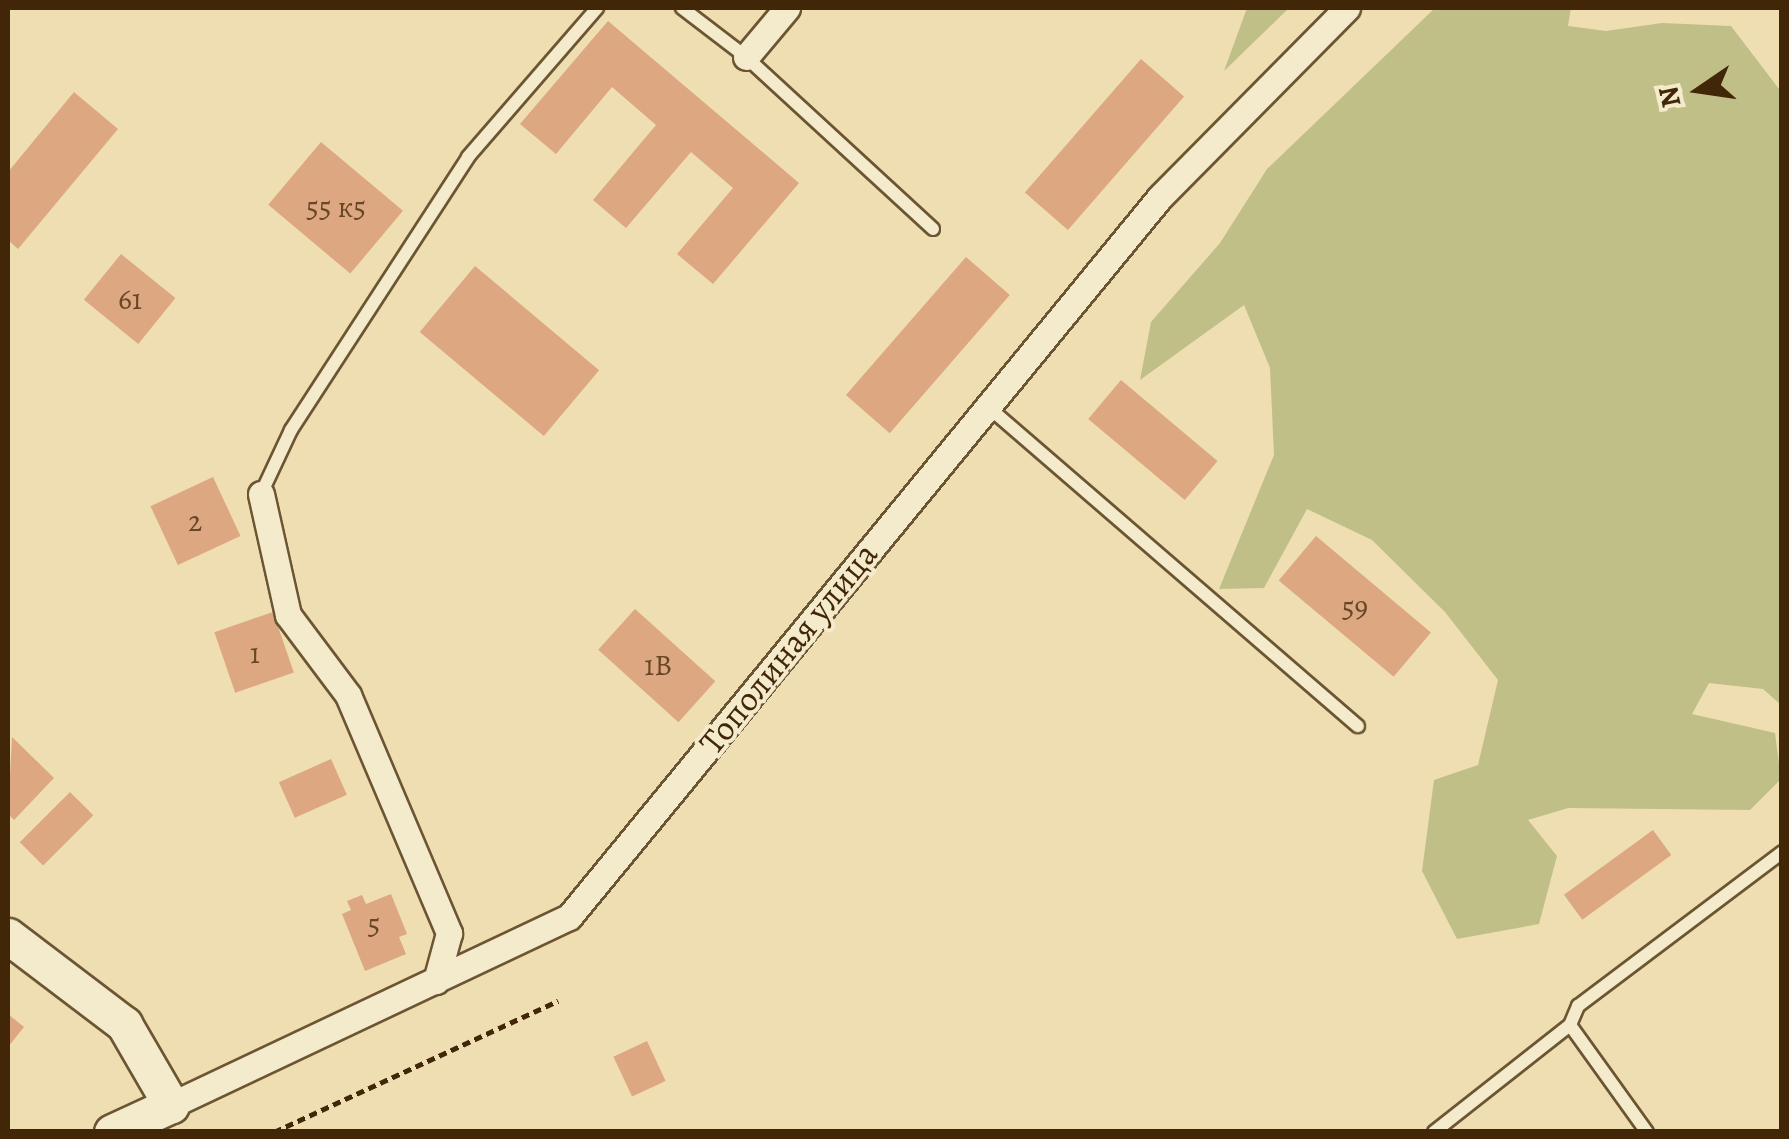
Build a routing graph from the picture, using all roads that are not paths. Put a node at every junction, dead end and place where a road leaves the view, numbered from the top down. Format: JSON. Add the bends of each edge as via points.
{"nodes":[{"id":1,"x":598,"y":8,"type":"edge"},
{"id":2,"x":682,"y":8,"type":"edge"},
{"id":3,"x":787,"y":8,"type":"edge"},
{"id":4,"x":1347,"y":8,"type":"edge"},
{"id":5,"x":746,"y":56,"type":"junction"},
{"id":6,"x":933,"y":228,"type":"dead end"},
{"id":7,"x":987,"y":406,"type":"junction"},
{"id":8,"x":261,"y":494,"type":"joint"},
{"id":9,"x":1358,"y":726,"type":"dead end"},
{"id":10,"x":1782,"y":852,"type":"edge"},
{"id":11,"x":8,"y":936,"type":"edge"},
{"id":12,"x":436,"y":981,"type":"junction"},
{"id":13,"x":1570,"y":1024,"type":"junction"},
{"id":14,"x":171,"y":1105,"type":"junction"},
{"id":15,"x":112,"y":1132,"type":"edge"},
{"id":16,"x":1434,"y":1132,"type":"edge"},
{"id":17,"x":1647,"y":1132,"type":"edge"}],
"edges":[{"from":1,"to":8,"type":"lane","via":[[468,157],[292,430]]},
{"from":2,"to":5,"type":"lane"},
{"from":3,"to":5,"type":"street"},
{"from":4,"to":7,"type":"street","name":"Тополиная улица","via":[[1160,197]]},
{"from":5,"to":6,"type":"lane"},
{"from":7,"to":9,"type":"lane"},
{"from":7,"to":12,"type":"street","name":"Тополиная улица","via":[[568,917]]},
{"from":8,"to":12,"type":"street","via":[[288,616],[348,695],[448,933]]},
{"from":10,"to":13,"type":"lane","via":[[1578,1006]]},
{"from":11,"to":14,"type":"street","via":[[124,1024]]},
{"from":12,"to":14,"type":"street","name":"Тополиная улица"},
{"from":13,"to":16,"type":"lane"},
{"from":13,"to":17,"type":"lane"},
{"from":14,"to":15,"type":"street","name":"Тополиная улица"}]}
